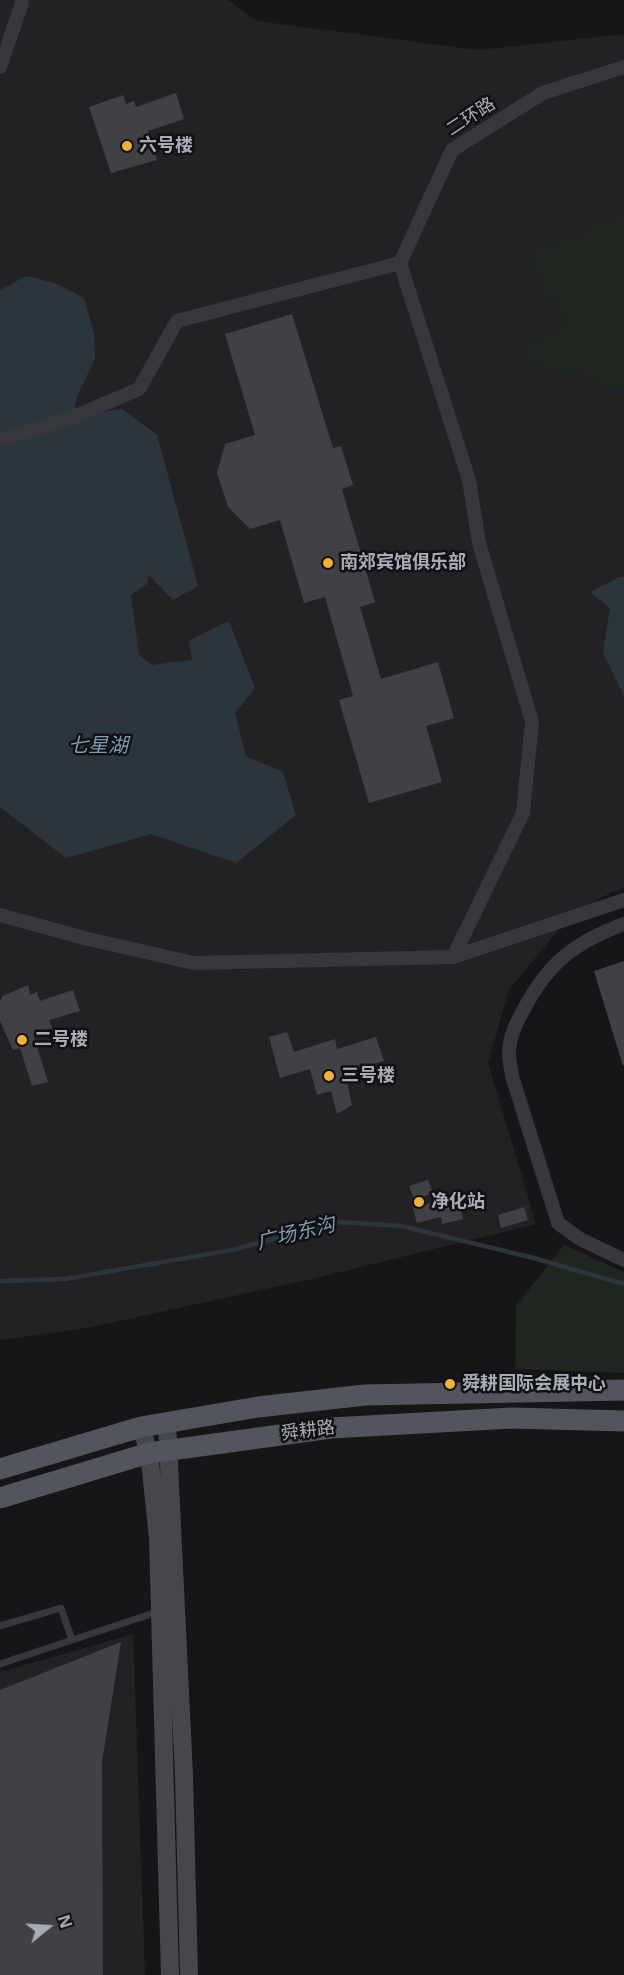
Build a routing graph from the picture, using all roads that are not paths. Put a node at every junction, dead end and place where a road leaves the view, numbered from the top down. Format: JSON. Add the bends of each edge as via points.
{"nodes":[{"id":1,"x":22,"y":3,"type":"dead end"},
{"id":2,"x":624,"y":67,"type":"edge"},
{"id":3,"x":0,"y":68,"type":"edge"},
{"id":4,"x":400,"y":263,"type":"junction"},
{"id":5,"x":0,"y":440,"type":"edge"},
{"id":6,"x":624,"y":900,"type":"edge"},
{"id":7,"x":0,"y":915,"type":"edge"},
{"id":8,"x":624,"y":924,"type":"edge"},
{"id":9,"x":453,"y":957,"type":"junction"},
{"id":10,"x":624,"y":1260,"type":"edge"},
{"id":11,"x":624,"y":1390,"type":"edge"},
{"id":12,"x":624,"y":1421,"type":"edge"},
{"id":13,"x":167,"y":1422,"type":"junction"},
{"id":14,"x":141,"y":1427,"type":"junction"},
{"id":15,"x":158,"y":1451,"type":"junction"},
{"id":16,"x":0,"y":1469,"type":"edge"},
{"id":17,"x":0,"y":1498,"type":"edge"},
{"id":18,"x":160,"y":1612,"type":"junction"},
{"id":19,"x":0,"y":1626,"type":"edge"},
{"id":20,"x":72,"y":1640,"type":"junction"},
{"id":21,"x":0,"y":1664,"type":"edge"},
{"id":22,"x":170,"y":1975,"type":"edge"},
{"id":23,"x":189,"y":1975,"type":"edge"}],
"edges":[{"from":1,"to":3,"type":"street"},
{"from":2,"to":4,"type":"street","name":"二环路","via":[[543,93],[452,150]]},
{"from":4,"to":5,"type":"street","via":[[177,321],[139,389],[73,417]]},
{"from":4,"to":9,"type":"street","via":[[470,480],[479,543],[531,722],[523,813]]},
{"from":6,"to":9,"type":"street"},
{"from":7,"to":9,"type":"street","via":[[194,963]]},
{"from":8,"to":10,"type":"street","via":[[594,935],[550,969],[518,1019],[509,1051],[512,1076],[558,1223],[580,1239]]},
{"from":11,"to":13,"type":"main road","name":"舜耕路","via":[[365,1395]]},
{"from":12,"to":15,"type":"main road","name":"舜耕路","via":[[512,1418],[332,1428]]},
{"from":13,"to":14,"type":"main road","name":"舜耕路"},
{"from":13,"to":15,"type":"main road"},
{"from":14,"to":15,"type":"main road"},
{"from":14,"to":16,"type":"main road","name":"舜耕路"},
{"from":15,"to":17,"type":"main road","name":"舜耕路"},
{"from":15,"to":18,"type":"main road"},
{"from":15,"to":23,"type":"main road","via":[[172,1505]]},
{"from":18,"to":20,"type":"lane"},
{"from":18,"to":22,"type":"main road"},
{"from":19,"to":20,"type":"lane","via":[[61,1608]]},
{"from":20,"to":21,"type":"lane"}]}
